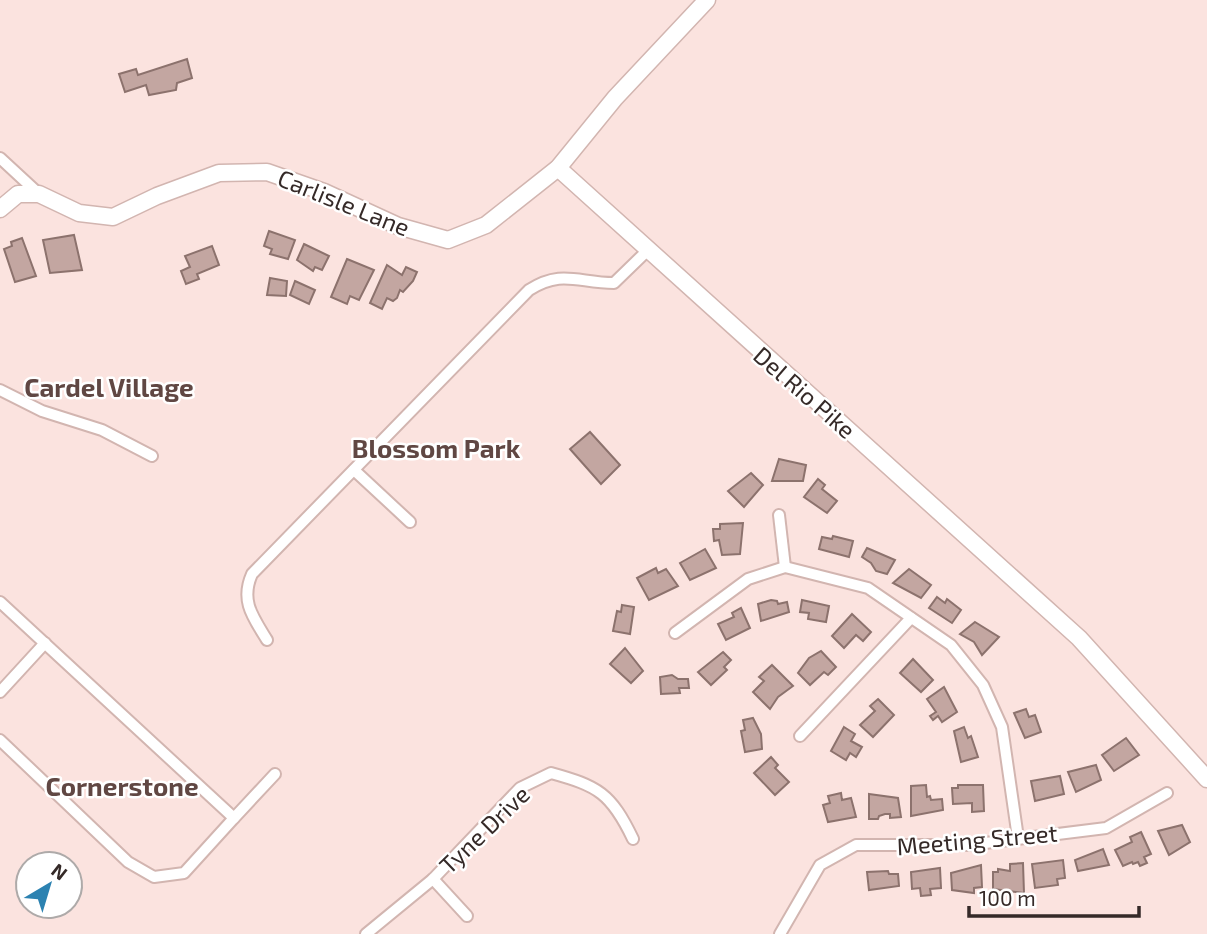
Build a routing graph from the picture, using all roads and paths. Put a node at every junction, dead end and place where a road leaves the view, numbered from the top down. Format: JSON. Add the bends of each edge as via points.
{"nodes":[{"id":1,"x":707,"y":0,"type":"edge"},
{"id":2,"x":0,"y":158,"type":"edge"},
{"id":3,"x":558,"y":168,"type":"junction"},
{"id":4,"x":39,"y":194,"type":"junction"},
{"id":5,"x":0,"y":209,"type":"edge"},
{"id":6,"x":648,"y":250,"type":"junction"},
{"id":7,"x":0,"y":390,"type":"edge"},
{"id":8,"x":152,"y":456,"type":"dead end"},
{"id":9,"x":354,"y":470,"type":"junction"},
{"id":10,"x":779,"y":515,"type":"dead end"},
{"id":11,"x":410,"y":522,"type":"dead end"},
{"id":12,"x":785,"y":567,"type":"junction"},
{"id":13,"x":0,"y":602,"type":"edge"},
{"id":14,"x":911,"y":618,"type":"junction"},
{"id":15,"x":675,"y":633,"type":"dead end"},
{"id":16,"x":267,"y":640,"type":"dead end"},
{"id":17,"x":45,"y":643,"type":"junction"},
{"id":18,"x":0,"y":692,"type":"edge"},
{"id":19,"x":800,"y":736,"type":"dead end"},
{"id":20,"x":0,"y":740,"type":"edge"},
{"id":21,"x":275,"y":774,"type":"dead end"},
{"id":22,"x":1207,"y":779,"type":"edge"},
{"id":23,"x":1167,"y":793,"type":"dead end"},
{"id":24,"x":234,"y":818,"type":"junction"},
{"id":25,"x":1018,"y":838,"type":"junction"},
{"id":26,"x":633,"y":839,"type":"dead end"},
{"id":27,"x":433,"y":879,"type":"junction"},
{"id":28,"x":467,"y":916,"type":"dead end"},
{"id":29,"x":366,"y":934,"type":"edge"},
{"id":30,"x":780,"y":934,"type":"edge"}],
"edges":[{"from":1,"to":3,"type":"street","via":[[615,98]]},
{"from":2,"to":4,"type":"street"},
{"from":3,"to":4,"type":"street","name":"Carlisle Lane","via":[[486,225],[448,240],[398,226],[267,172],[219,173],[113,217],[79,213]]},
{"from":3,"to":6,"type":"street","name":"Del Rio Pike"},
{"from":4,"to":5,"type":"street","via":[[18,194]]},
{"from":6,"to":9,"type":"street","via":[[614,283],[563,276],[529,290]]},
{"from":6,"to":22,"type":"street","name":"Del Rio Pike","via":[[1079,638]]},
{"from":7,"to":8,"type":"street","via":[[42,411],[102,429]]},
{"from":9,"to":11,"type":"street"},
{"from":9,"to":16,"type":"street","via":[[252,574],[246,588],[247,608]]},
{"from":10,"to":12,"type":"street"},
{"from":12,"to":14,"type":"street","via":[[868,588]]},
{"from":12,"to":15,"type":"street","via":[[748,579]]},
{"from":13,"to":17,"type":"street"},
{"from":14,"to":19,"type":"street"},
{"from":14,"to":25,"type":"street","via":[[951,645],[983,685],[1002,727]]},
{"from":17,"to":18,"type":"street"},
{"from":17,"to":24,"type":"street"},
{"from":20,"to":24,"type":"street","via":[[128,862],[154,877],[184,873]]},
{"from":21,"to":24,"type":"street"},
{"from":23,"to":25,"type":"street","name":"Meeting Street","via":[[1106,828]]},
{"from":25,"to":30,"type":"street","name":"Meeting Street","via":[[969,845],[856,845],[820,865]]},
{"from":26,"to":27,"type":"street","name":"Tyne Drive","via":[[620,812],[592,784],[551,773],[520,788]]},
{"from":27,"to":28,"type":"street"},
{"from":27,"to":29,"type":"street","name":"Tyne Drive"}]}
